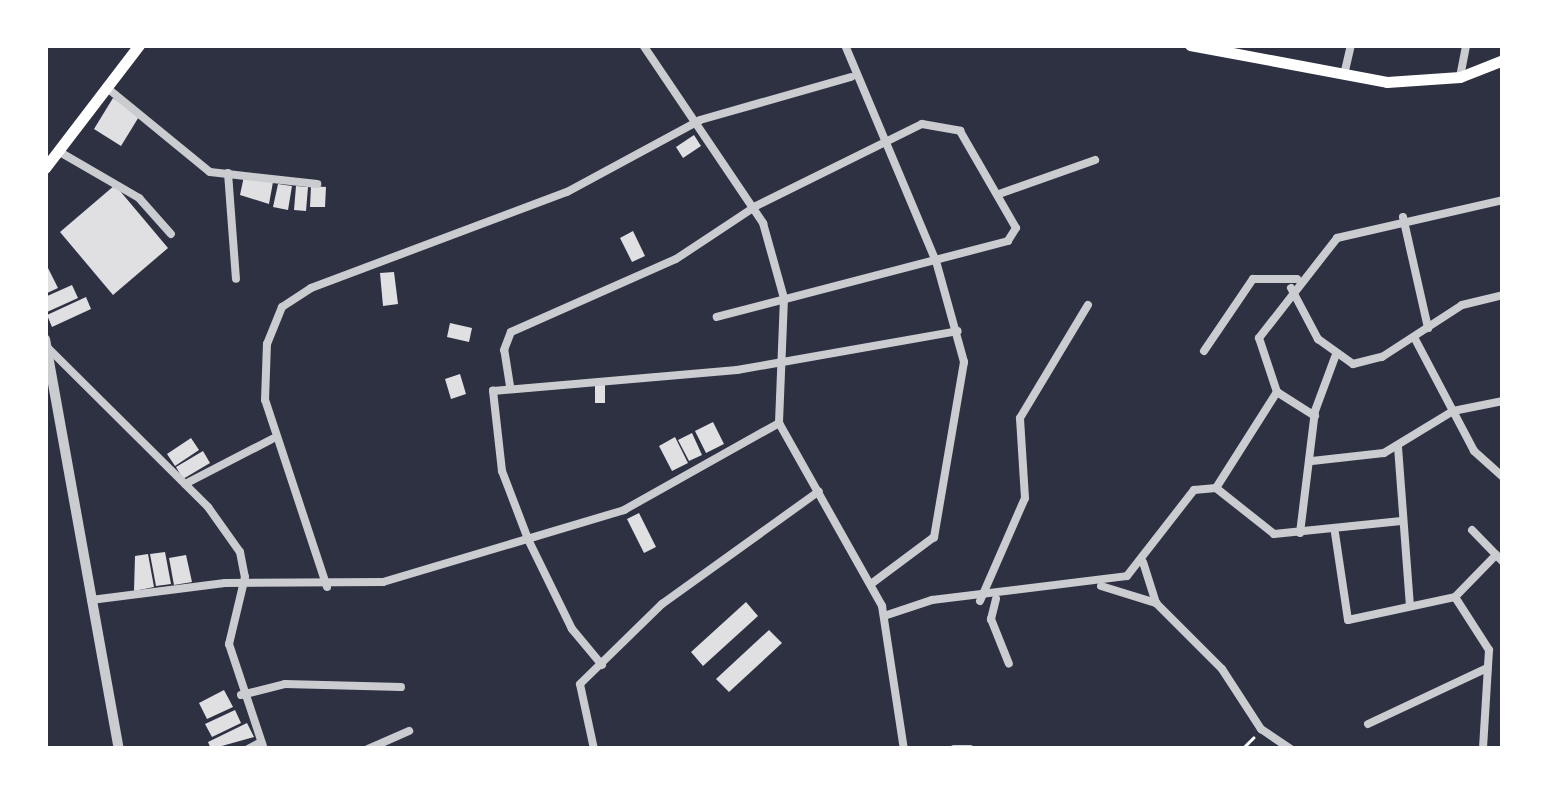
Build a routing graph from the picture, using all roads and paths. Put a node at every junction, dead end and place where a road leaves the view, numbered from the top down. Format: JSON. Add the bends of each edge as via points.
{"nodes":[{"id":1,"x":139,"y":45,"type":"edge"},
{"id":2,"x":644,"y":45,"type":"edge"},
{"id":3,"x":845,"y":45,"type":"edge"},
{"id":4,"x":1190,"y":45,"type":"edge"},
{"id":5,"x":1350,"y":45,"type":"edge"},
{"id":6,"x":1466,"y":45,"type":"edge"},
{"id":7,"x":1503,"y":60,"type":"edge"},
{"id":8,"x":1344,"y":76,"type":"junction"},
{"id":9,"x":851,"y":77,"type":"junction"},
{"id":10,"x":1460,"y":77,"type":"junction"},
{"id":11,"x":106,"y":87,"type":"junction"},
{"id":12,"x":700,"y":120,"type":"junction"},
{"id":13,"x":881,"y":139,"type":"junction"},
{"id":14,"x":58,"y":151,"type":"junction"},
{"id":15,"x":1095,"y":160,"type":"dead end"},
{"id":16,"x":45,"y":168,"type":"edge"},
{"id":17,"x":228,"y":173,"type":"junction"},
{"id":18,"x":317,"y":184,"type":"dead end"},
{"id":19,"x":1000,"y":194,"type":"junction"},
{"id":20,"x":1503,"y":200,"type":"edge"},
{"id":21,"x":756,"y":206,"type":"junction"},
{"id":22,"x":1403,"y":217,"type":"junction"},
{"id":23,"x":171,"y":234,"type":"dead end"},
{"id":24,"x":936,"y":262,"type":"junction"},
{"id":25,"x":236,"y":279,"type":"dead end"},
{"id":26,"x":1297,"y":279,"type":"junction"},
{"id":27,"x":1291,"y":288,"type":"junction"},
{"id":28,"x":1503,"y":295,"type":"edge"},
{"id":29,"x":784,"y":298,"type":"junction"},
{"id":30,"x":1088,"y":305,"type":"dead end"},
{"id":31,"x":717,"y":317,"type":"dead end"},
{"id":32,"x":1428,"y":328,"type":"junction"},
{"id":33,"x":958,"y":331,"type":"junction"},
{"id":34,"x":1414,"y":337,"type":"junction"},
{"id":35,"x":46,"y":344,"type":"edge"},
{"id":36,"x":1204,"y":351,"type":"dead end"},
{"id":37,"x":1336,"y":356,"type":"junction"},
{"id":38,"x":778,"y":360,"type":"junction"},
{"id":39,"x":510,"y":386,"type":"junction"},
{"id":40,"x":1277,"y":392,"type":"junction"},
{"id":41,"x":1503,"y":401,"type":"edge"},
{"id":42,"x":1453,"y":411,"type":"junction"},
{"id":43,"x":1315,"y":416,"type":"junction"},
{"id":44,"x":779,"y":423,"type":"junction"},
{"id":45,"x":272,"y":440,"type":"junction"},
{"id":46,"x":1398,"y":447,"type":"junction"},
{"id":47,"x":1312,"y":461,"type":"junction"},
{"id":48,"x":1503,"y":476,"type":"edge"},
{"id":49,"x":186,"y":484,"type":"junction"},
{"id":50,"x":1216,"y":488,"type":"junction"},
{"id":51,"x":820,"y":491,"type":"junction"},
{"id":52,"x":1401,"y":521,"type":"junction"},
{"id":53,"x":1472,"y":530,"type":"dead end"},
{"id":54,"x":1300,"y":533,"type":"junction"},
{"id":55,"x":1335,"y":533,"type":"junction"},
{"id":56,"x":528,"y":539,"type":"junction"},
{"id":57,"x":1500,"y":558,"type":"edge"},
{"id":58,"x":1143,"y":562,"type":"junction"},
{"id":59,"x":871,"y":584,"type":"junction"},
{"id":60,"x":240,"y":586,"type":"junction"},
{"id":61,"x":1101,"y":586,"type":"junction"},
{"id":62,"x":327,"y":588,"type":"junction"},
{"id":63,"x":1455,"y":597,"type":"junction"},
{"id":64,"x":996,"y":598,"type":"junction"},
{"id":65,"x":91,"y":600,"type":"junction"},
{"id":66,"x":980,"y":601,"type":"junction"},
{"id":67,"x":1156,"y":603,"type":"junction"},
{"id":68,"x":1410,"y":606,"type":"junction"},
{"id":69,"x":884,"y":616,"type":"junction"},
{"id":70,"x":1489,"y":650,"type":"junction"},
{"id":71,"x":1503,"y":652,"type":"edge"},
{"id":72,"x":602,"y":664,"type":"junction"},
{"id":73,"x":1009,"y":664,"type":"dead end"},
{"id":74,"x":1487,"y":668,"type":"junction"},
{"id":75,"x":400,"y":687,"type":"dead end"},
{"id":76,"x":241,"y":694,"type":"junction"},
{"id":77,"x":1368,"y":724,"type":"dead end"},
{"id":78,"x":1261,"y":729,"type":"junction"},
{"id":79,"x":409,"y":731,"type":"dead end"},
{"id":80,"x":262,"y":745,"type":"edge"},
{"id":81,"x":119,"y":749,"type":"edge"},
{"id":82,"x":248,"y":749,"type":"edge"},
{"id":83,"x":368,"y":749,"type":"edge"},
{"id":84,"x":594,"y":749,"type":"edge"},
{"id":85,"x":904,"y":749,"type":"edge"},
{"id":86,"x":954,"y":749,"type":"edge"},
{"id":87,"x":970,"y":749,"type":"edge"},
{"id":88,"x":1242,"y":749,"type":"edge"},
{"id":89,"x":1291,"y":749,"type":"edge"},
{"id":90,"x":1483,"y":749,"type":"edge"}],
"edges":[{"from":1,"to":11,"type":"main road"},
{"from":2,"to":12,"type":"street"},
{"from":3,"to":9,"type":"street"},
{"from":4,"to":8,"type":"main road"},
{"from":5,"to":8,"type":"street"},
{"from":6,"to":10,"type":"street"},
{"from":7,"to":10,"type":"main road"},
{"from":8,"to":10,"type":"main road"},
{"from":9,"to":12,"type":"street"},
{"from":9,"to":13,"type":"street"},
{"from":11,"to":14,"type":"main road"},
{"from":11,"to":17,"type":"street","via":[[194,164]]},
{"from":12,"to":21,"type":"street"},
{"from":12,"to":45,"type":"street","via":[[567,192],[311,288],[282,308],[268,344]]},
{"from":13,"to":19,"type":"street","via":[[922,124],[960,131]]},
{"from":13,"to":21,"type":"street"},
{"from":13,"to":24,"type":"street"},
{"from":14,"to":16,"type":"main road"},
{"from":14,"to":23,"type":"street","via":[[139,198]]},
{"from":15,"to":19,"type":"street"},
{"from":17,"to":18,"type":"street"},
{"from":17,"to":25,"type":"street"},
{"from":19,"to":24,"type":"street","via":[[1014,236]]},
{"from":20,"to":22,"type":"street"},
{"from":21,"to":29,"type":"street"},
{"from":21,"to":39,"type":"street","via":[[676,260],[511,332],[504,350]]},
{"from":22,"to":26,"type":"street","via":[[1336,238]]},
{"from":22,"to":32,"type":"street"},
{"from":24,"to":29,"type":"street"},
{"from":24,"to":33,"type":"street"},
{"from":26,"to":27,"type":"street"},
{"from":26,"to":36,"type":"street","via":[[1253,278]]},
{"from":27,"to":37,"type":"street"},
{"from":27,"to":40,"type":"street","via":[[1259,338]]},
{"from":28,"to":32,"type":"street"},
{"from":29,"to":31,"type":"street"},
{"from":29,"to":38,"type":"street"},
{"from":30,"to":66,"type":"street","via":[[1020,418],[1024,498]]},
{"from":32,"to":34,"type":"street"},
{"from":33,"to":38,"type":"street"},
{"from":33,"to":59,"type":"street","via":[[963,371],[934,537]]},
{"from":34,"to":37,"type":"street","via":[[1366,364]]},
{"from":34,"to":42,"type":"street"},
{"from":35,"to":49,"type":"street"},
{"from":35,"to":65,"type":"street"},
{"from":37,"to":43,"type":"street"},
{"from":38,"to":39,"type":"street"},
{"from":38,"to":44,"type":"street"},
{"from":39,"to":56,"type":"street","via":[[490,396],[502,471]]},
{"from":40,"to":43,"type":"street"},
{"from":40,"to":50,"type":"street"},
{"from":41,"to":42,"type":"street"},
{"from":42,"to":46,"type":"street"},
{"from":42,"to":48,"type":"street","via":[[1474,450]]},
{"from":43,"to":47,"type":"street"},
{"from":44,"to":51,"type":"street"},
{"from":44,"to":56,"type":"street","via":[[624,510]]},
{"from":45,"to":49,"type":"street"},
{"from":45,"to":62,"type":"street"},
{"from":46,"to":47,"type":"street"},
{"from":46,"to":52,"type":"street"},
{"from":47,"to":54,"type":"street"},
{"from":49,"to":60,"type":"street","via":[[240,552]]},
{"from":50,"to":54,"type":"street","via":[[1274,534]]},
{"from":50,"to":58,"type":"street","via":[[1194,490]]},
{"from":51,"to":59,"type":"street"},
{"from":51,"to":72,"type":"street","via":[[662,604]]},
{"from":52,"to":55,"type":"street"},
{"from":52,"to":68,"type":"street"},
{"from":53,"to":57,"type":"street"},
{"from":54,"to":55,"type":"street"},
{"from":55,"to":68,"type":"street","via":[[1348,620]]},
{"from":56,"to":62,"type":"street","via":[[383,582]]},
{"from":56,"to":72,"type":"street","via":[[572,629]]},
{"from":57,"to":63,"type":"street"},
{"from":58,"to":61,"type":"street"},
{"from":58,"to":67,"type":"street"},
{"from":59,"to":69,"type":"street"},
{"from":60,"to":62,"type":"street"},
{"from":60,"to":65,"type":"street"},
{"from":60,"to":76,"type":"street","via":[[230,644]]},
{"from":61,"to":64,"type":"street"},
{"from":61,"to":67,"type":"street"},
{"from":63,"to":68,"type":"street"},
{"from":63,"to":70,"type":"street"},
{"from":64,"to":66,"type":"street"},
{"from":64,"to":73,"type":"street","via":[[991,620]]},
{"from":65,"to":81,"type":"street"},
{"from":66,"to":69,"type":"street","via":[[932,600]]},
{"from":67,"to":78,"type":"street","via":[[1222,669]]},
{"from":69,"to":85,"type":"street"},
{"from":70,"to":71,"type":"street"},
{"from":70,"to":74,"type":"street"},
{"from":72,"to":84,"type":"street","via":[[578,690]]},
{"from":74,"to":77,"type":"street"},
{"from":74,"to":90,"type":"street"},
{"from":75,"to":76,"type":"street","via":[[286,684]]},
{"from":76,"to":80,"type":"street"},
{"from":78,"to":88,"type":"path"},
{"from":78,"to":89,"type":"street"},
{"from":79,"to":83,"type":"street"},
{"from":80,"to":82,"type":"street"},
{"from":86,"to":87,"type":"street"}]}
